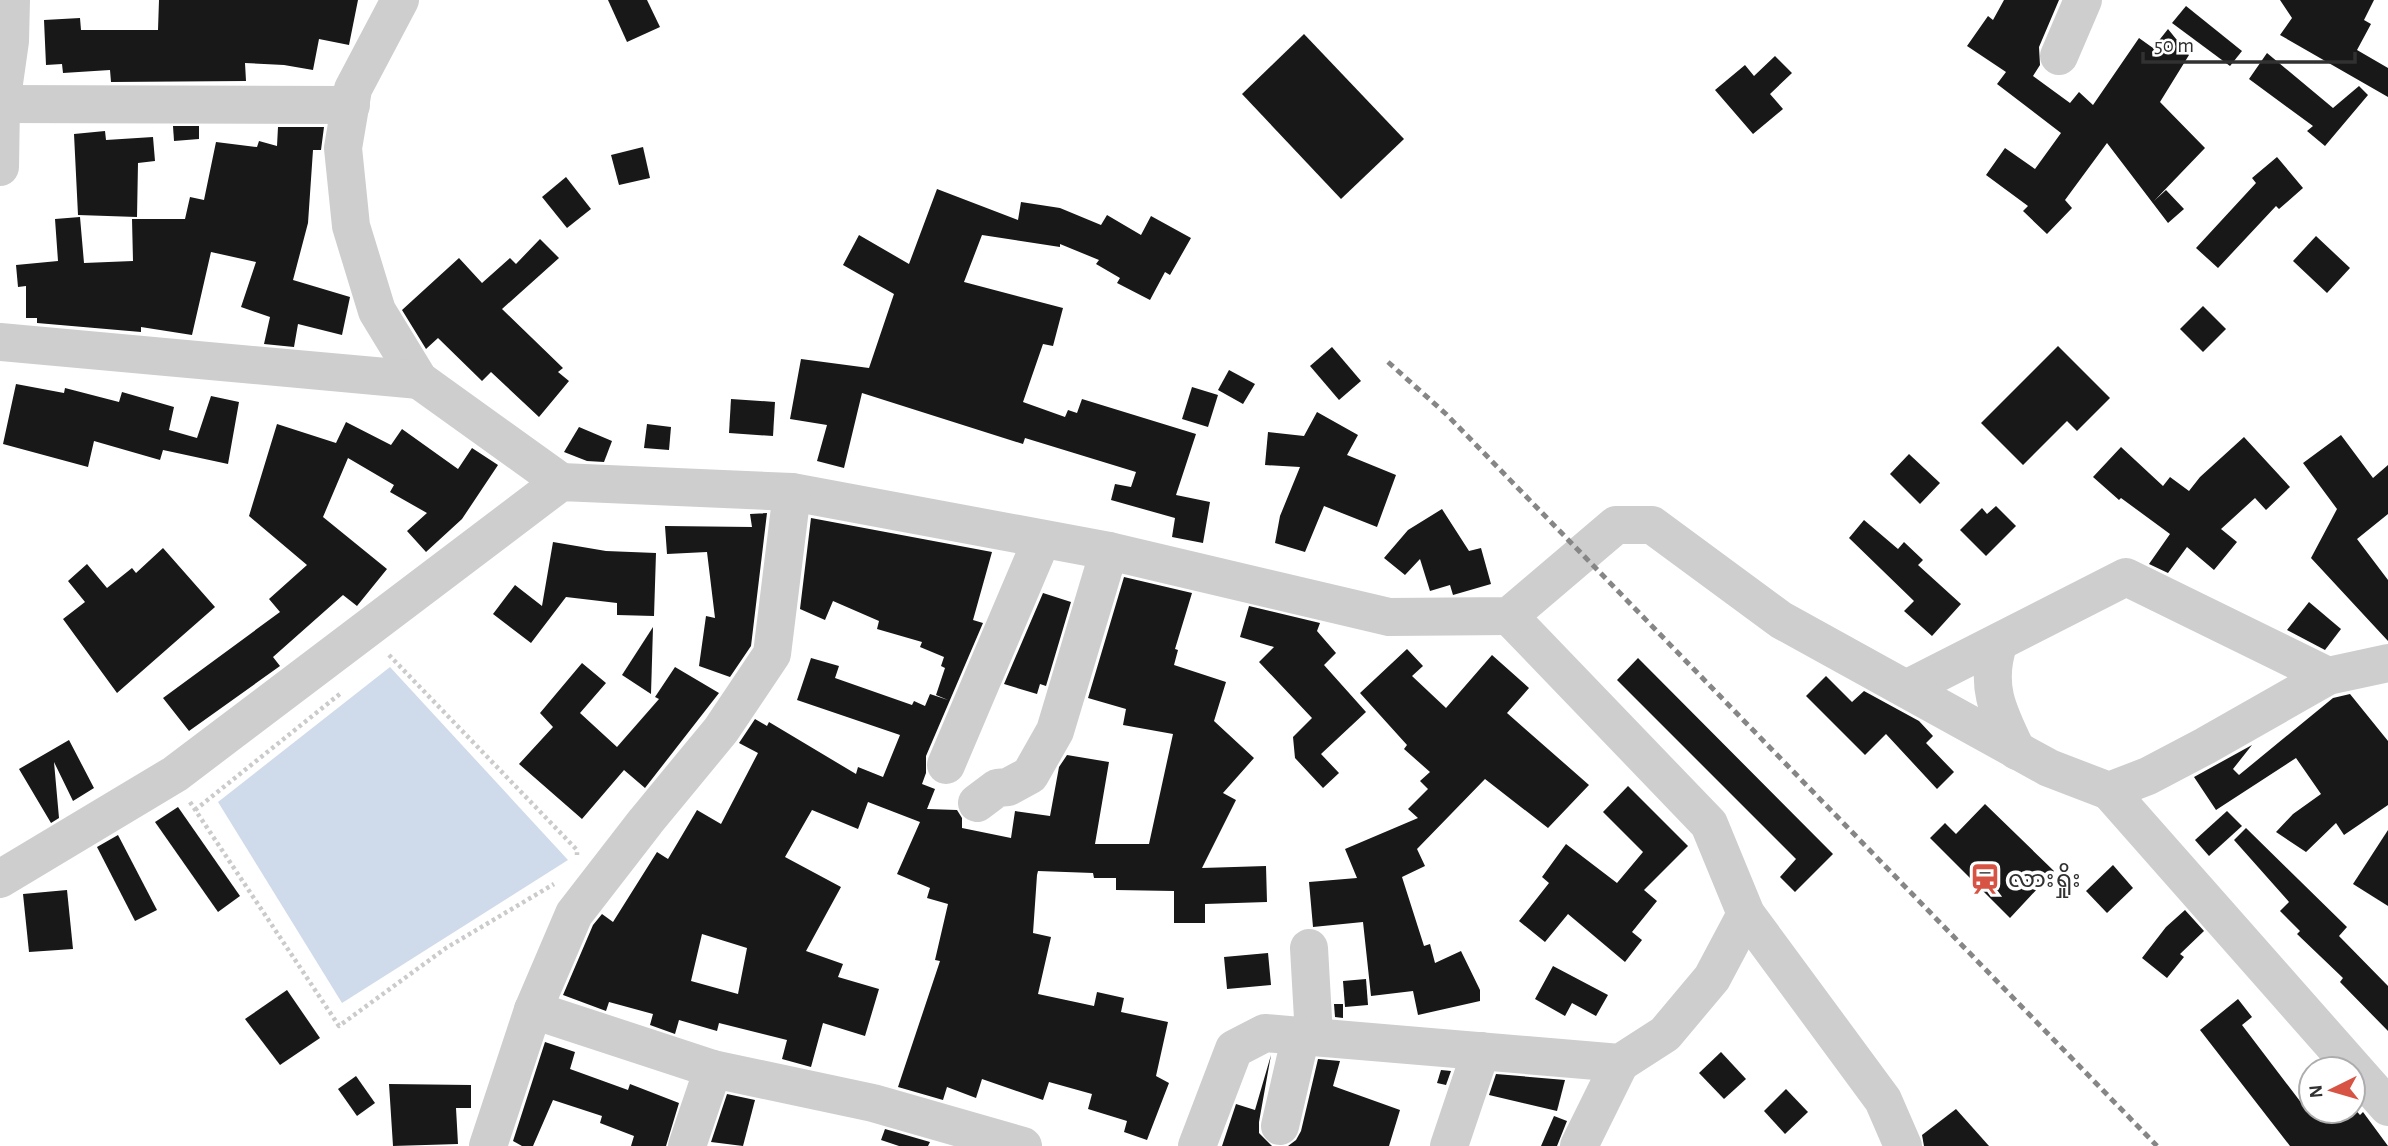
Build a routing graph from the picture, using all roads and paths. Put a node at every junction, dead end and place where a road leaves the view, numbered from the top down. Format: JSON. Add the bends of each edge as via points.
{"nodes":[{"id":1,"x":12,"y":0,"type":"edge"},
{"id":2,"x":2083,"y":0,"type":"edge"},
{"id":3,"x":394,"y":4,"type":"edge"},
{"id":4,"x":2059,"y":56,"type":"dead end"},
{"id":5,"x":0,"y":104,"type":"edge"},
{"id":6,"x":351,"y":105,"type":"junction"},
{"id":7,"x":0,"y":167,"type":"edge"},
{"id":8,"x":0,"y":342,"type":"edge"},
{"id":9,"x":419,"y":380,"type":"junction"},
{"id":10,"x":561,"y":482,"type":"junction"},
{"id":11,"x":792,"y":492,"type":"junction"},
{"id":12,"x":1042,"y":538,"type":"junction"},
{"id":13,"x":1109,"y":551,"type":"junction"},
{"id":14,"x":1509,"y":616,"type":"junction"},
{"id":15,"x":1999,"y":642,"type":"junction"},
{"id":16,"x":380,"y":662,"type":"dead end"},
{"id":17,"x":2388,"y":663,"type":"edge"},
{"id":18,"x":2328,"y":676,"type":"junction"},
{"id":19,"x":347,"y":688,"type":"dead end"},
{"id":20,"x":1908,"y":688,"type":"junction"},
{"id":21,"x":2017,"y":751,"type":"junction"},
{"id":22,"x":946,"y":765,"type":"dead end"},
{"id":23,"x":175,"y":774,"type":"junction"},
{"id":24,"x":2109,"y":791,"type":"junction"},
{"id":25,"x":977,"y":803,"type":"dead end"},
{"id":26,"x":195,"y":810,"type":"junction"},
{"id":27,"x":576,"y":861,"type":"dead end"},
{"id":28,"x":563,"y":878,"type":"dead end"},
{"id":29,"x":0,"y":879,"type":"edge"},
{"id":30,"x":1746,"y":915,"type":"junction"},
{"id":31,"x":1309,"y":947,"type":"dead end"},
{"id":32,"x":533,"y":1010,"type":"junction"},
{"id":33,"x":1308,"y":1035,"type":"junction"},
{"id":34,"x":1481,"y":1051,"type":"junction"},
{"id":35,"x":1620,"y":1063,"type":"junction"},
{"id":36,"x":713,"y":1069,"type":"junction"},
{"id":37,"x":2388,"y":1107,"type":"edge"},
{"id":38,"x":1280,"y":1126,"type":"dead end"},
{"id":39,"x":488,"y":1146,"type":"edge"},
{"id":40,"x":687,"y":1146,"type":"edge"},
{"id":41,"x":1023,"y":1146,"type":"edge"},
{"id":42,"x":1197,"y":1146,"type":"edge"},
{"id":43,"x":1449,"y":1146,"type":"edge"},
{"id":44,"x":1579,"y":1146,"type":"edge"},
{"id":45,"x":1903,"y":1146,"type":"edge"}],
"edges":[{"from":1,"to":5,"type":"street"},
{"from":2,"to":4,"type":"street"},
{"from":3,"to":6,"type":"street","via":[[353,89]]},
{"from":5,"to":6,"type":"street"},
{"from":5,"to":7,"type":"street"},
{"from":6,"to":9,"type":"street","via":[[344,148],[351,226],[377,311]]},
{"from":8,"to":9,"type":"street"},
{"from":9,"to":10,"type":"street"},
{"from":10,"to":11,"type":"street"},
{"from":10,"to":23,"type":"street"},
{"from":11,"to":12,"type":"street"},
{"from":11,"to":32,"type":"street","via":[[772,654],[721,730],[574,914]]},
{"from":12,"to":13,"type":"street"},
{"from":12,"to":22,"type":"street"},
{"from":13,"to":14,"type":"street","via":[[1389,617]]},
{"from":13,"to":25,"type":"street","via":[[1055,731],[1030,775],[997,788]]},
{"from":14,"to":20,"type":"street","via":[[1616,525],[1652,525],[1781,620]]},
{"from":14,"to":30,"type":"street","via":[[1709,824]]},
{"from":15,"to":18,"type":"street","via":[[2126,577]]},
{"from":15,"to":20,"type":"street"},
{"from":15,"to":21,"type":"street","via":[[1991,665],[1992,686],[2000,717]]},
{"from":16,"to":27,"type":"path","via":[[391,654],[577,850]]},
{"from":17,"to":18,"type":"street"},
{"from":18,"to":24,"type":"street","via":[[2171,764]]},
{"from":19,"to":26,"type":"path"},
{"from":20,"to":21,"type":"street"},
{"from":21,"to":24,"type":"street"},
{"from":23,"to":26,"type":"path"},
{"from":23,"to":29,"type":"street"},
{"from":24,"to":37,"type":"street"},
{"from":26,"to":28,"type":"path","via":[[339,1026],[446,948]]},
{"from":30,"to":35,"type":"street","via":[[1712,978],[1665,1034]]},
{"from":30,"to":45,"type":"street","via":[[1883,1100]]},
{"from":31,"to":33,"type":"street"},
{"from":32,"to":36,"type":"street"},
{"from":32,"to":39,"type":"street"},
{"from":33,"to":34,"type":"street"},
{"from":33,"to":38,"type":"street"},
{"from":33,"to":42,"type":"street","via":[[1265,1033],[1234,1049]]},
{"from":34,"to":35,"type":"street"},
{"from":34,"to":43,"type":"street"},
{"from":35,"to":44,"type":"street"},
{"from":36,"to":40,"type":"street"},
{"from":36,"to":41,"type":"street","via":[[873,1103]]}]}
